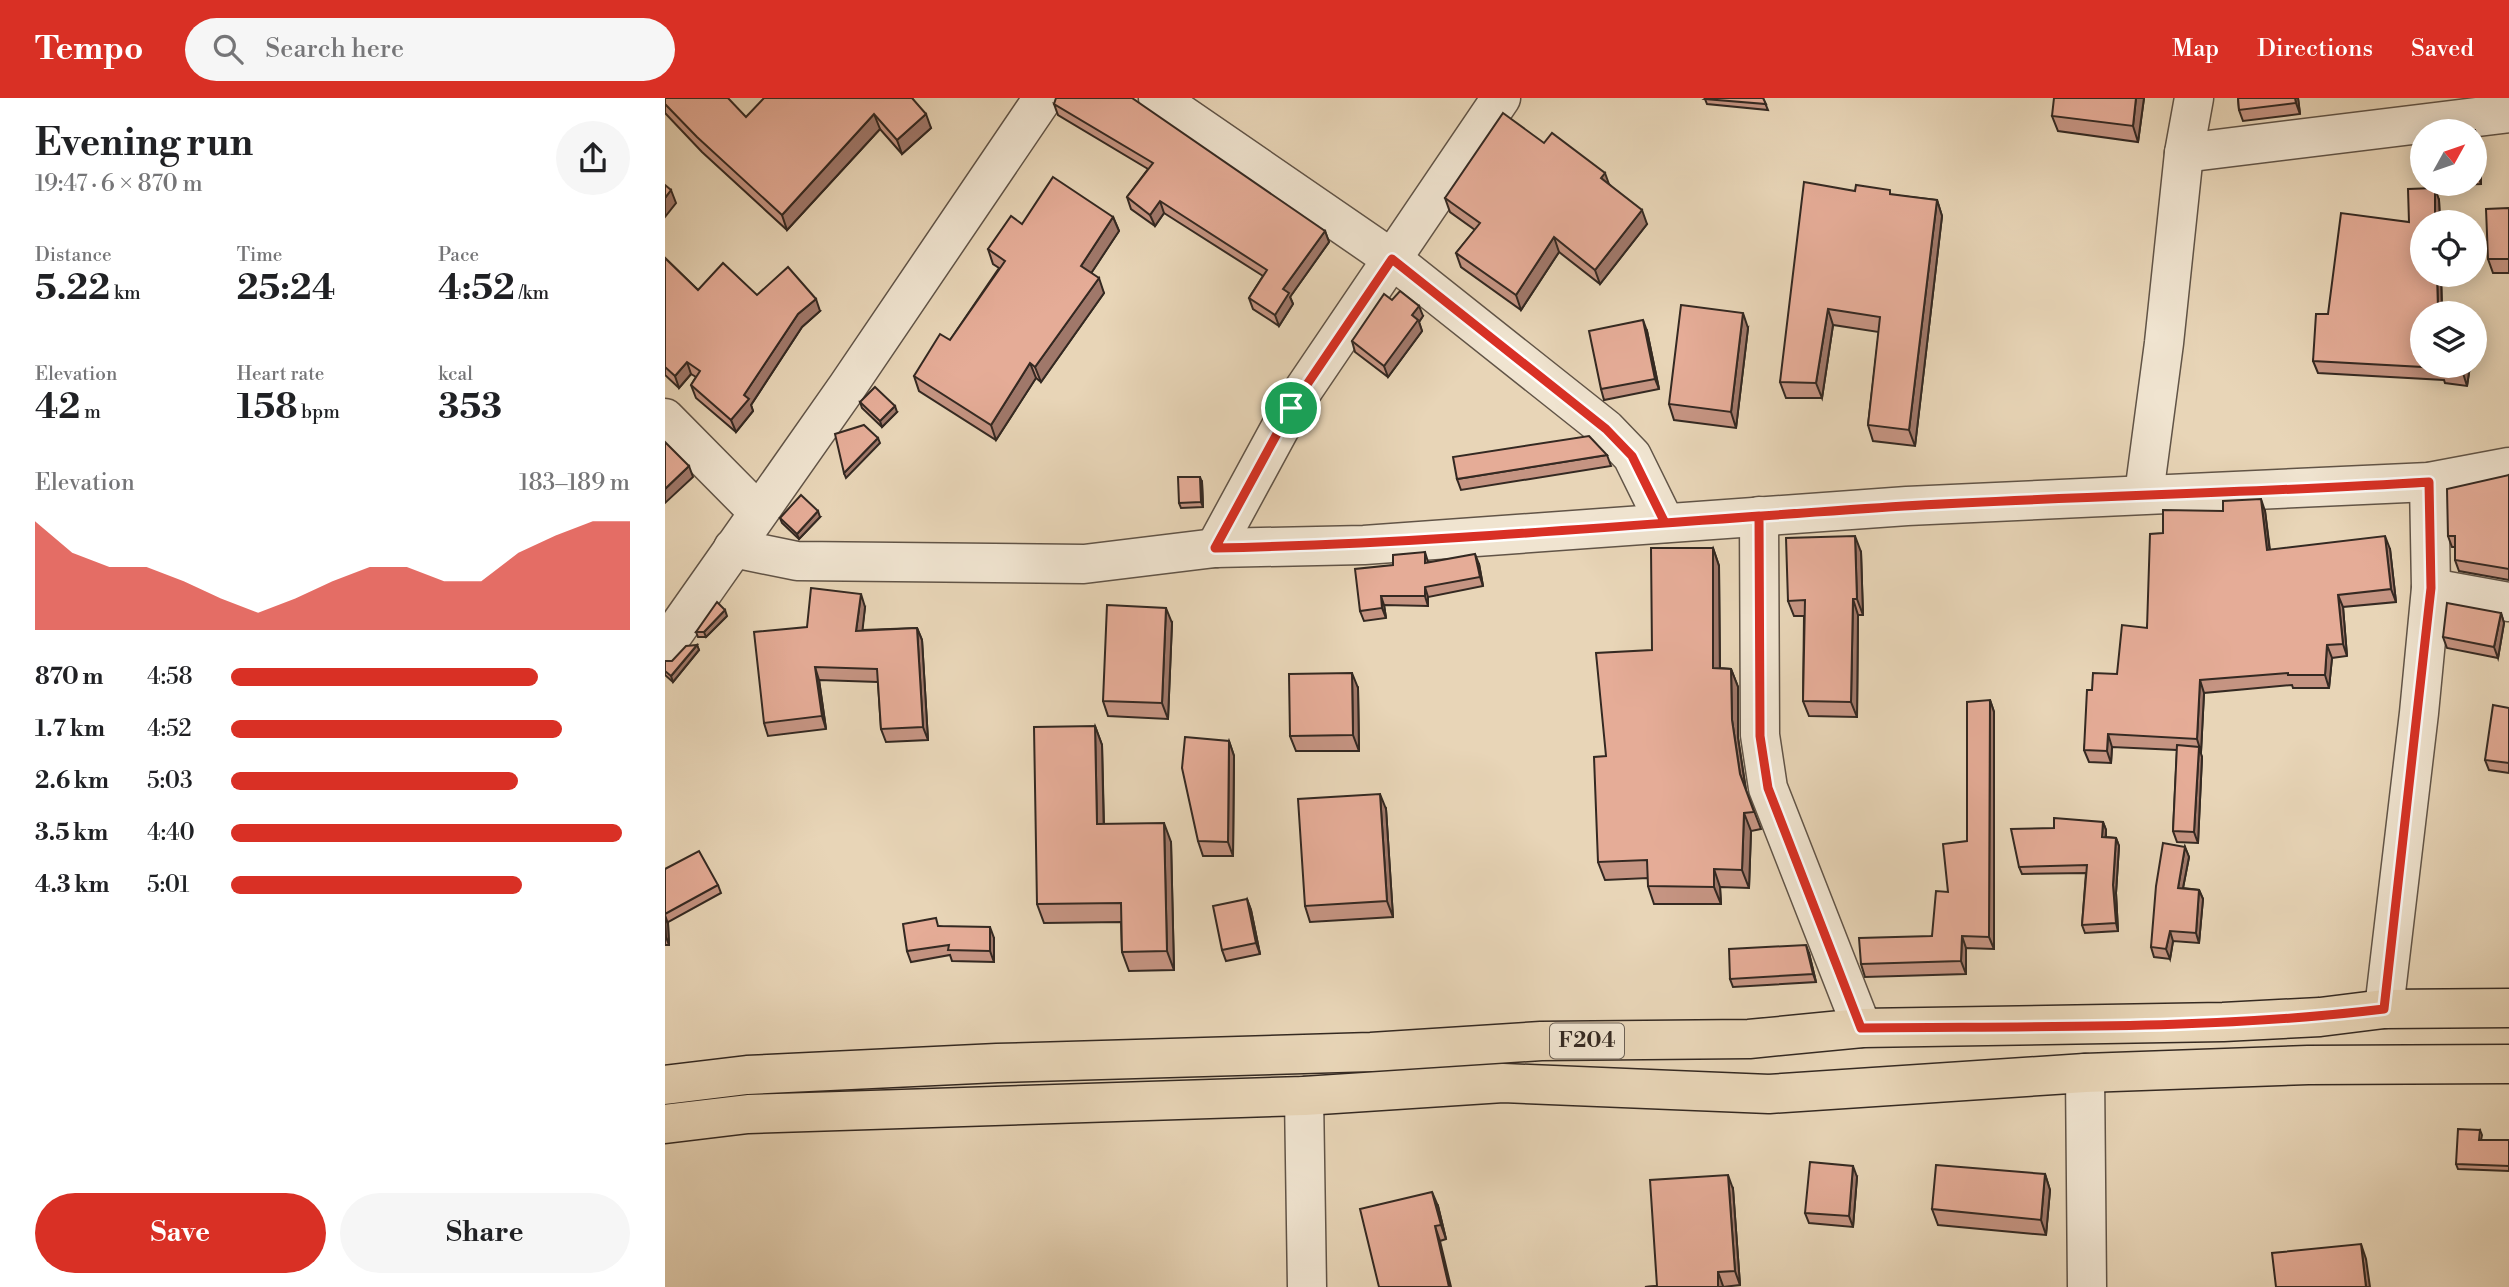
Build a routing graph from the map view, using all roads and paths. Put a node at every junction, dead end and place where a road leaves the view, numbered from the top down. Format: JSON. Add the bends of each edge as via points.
{"nodes":[{"id":1,"x":1043,"y":98,"type":"edge"},
{"id":2,"x":1158,"y":98,"type":"edge"},
{"id":3,"x":1501,"y":98,"type":"edge"},
{"id":4,"x":2194,"y":98,"type":"edge"},
{"id":5,"x":2509,"y":113,"type":"edge"},
{"id":6,"x":2184,"y":153,"type":"junction"},
{"id":7,"x":1392,"y":259,"type":"junction"},
{"id":8,"x":665,"y":418,"type":"edge"},
{"id":9,"x":2509,"y":467,"type":"edge"},
{"id":10,"x":2429,"y":482,"type":"junction"},
{"id":11,"x":2144,"y":494,"type":"junction"},
{"id":12,"x":757,"y":511,"type":"junction"},
{"id":13,"x":1759,"y":516,"type":"junction"},
{"id":14,"x":1665,"y":523,"type":"junction"},
{"id":15,"x":733,"y":548,"type":"junction"},
{"id":16,"x":1215,"y":548,"type":"junction"},
{"id":17,"x":2431,"y":588,"type":"junction"},
{"id":18,"x":2509,"y":602,"type":"edge"},
{"id":19,"x":665,"y":646,"type":"edge"},
{"id":20,"x":2509,"y":1008,"type":"edge"},
{"id":21,"x":2384,"y":1009,"type":"junction"},
{"id":22,"x":1861,"y":1028,"type":"junction"},
{"id":23,"x":2509,"y":1064,"type":"edge"},
{"id":24,"x":2085,"y":1073,"type":"junction"},
{"id":25,"x":665,"y":1085,"type":"edge"},
{"id":26,"x":1304,"y":1096,"type":"junction"},
{"id":27,"x":665,"y":1124,"type":"edge"},
{"id":28,"x":1307,"y":1287,"type":"edge"},
{"id":29,"x":2087,"y":1287,"type":"edge"}],
"edges":[{"from":1,"to":12,"type":"street"},
{"from":2,"to":7,"type":"street"},
{"from":3,"to":7,"type":"street"},
{"from":4,"to":6,"type":"street"},
{"from":5,"to":6,"type":"street"},
{"from":6,"to":11,"type":"street"},
{"from":7,"to":14,"type":"street","via":[[1606,429],[1632,456]]},
{"from":7,"to":16,"type":"street","via":[[1291,408]]},
{"from":8,"to":12,"type":"street"},
{"from":9,"to":10,"type":"street"},
{"from":10,"to":11,"type":"street"},
{"from":10,"to":17,"type":"street"},
{"from":11,"to":13,"type":"street"},
{"from":12,"to":15,"type":"street"},
{"from":13,"to":14,"type":"street"},
{"from":13,"to":22,"type":"street","via":[[1760,736],[1768,788]]},
{"from":14,"to":16,"type":"street","via":[[1364,545]]},
{"from":15,"to":16,"type":"street","via":[[797,561],[1084,564]]},
{"from":15,"to":19,"type":"street"},
{"from":17,"to":18,"type":"street"},
{"from":17,"to":21,"type":"street"},
{"from":20,"to":21,"type":"main road","number":"F204"},
{"from":21,"to":22,"type":"main road","number":"F204","via":[[2223,1021]]},
{"from":22,"to":25,"type":"main road","number":"F204","via":[[1749,1039],[1541,1041],[1371,1052],[830,1071]]},
{"from":23,"to":24,"type":"main road","number":"F204"},
{"from":24,"to":26,"type":"main road","number":"F204","via":[[1769,1094],[1503,1083]]},
{"from":24,"to":29,"type":"street"},
{"from":26,"to":27,"type":"main road","number":"F204","via":[[748,1114]]},
{"from":26,"to":28,"type":"street"}]}
